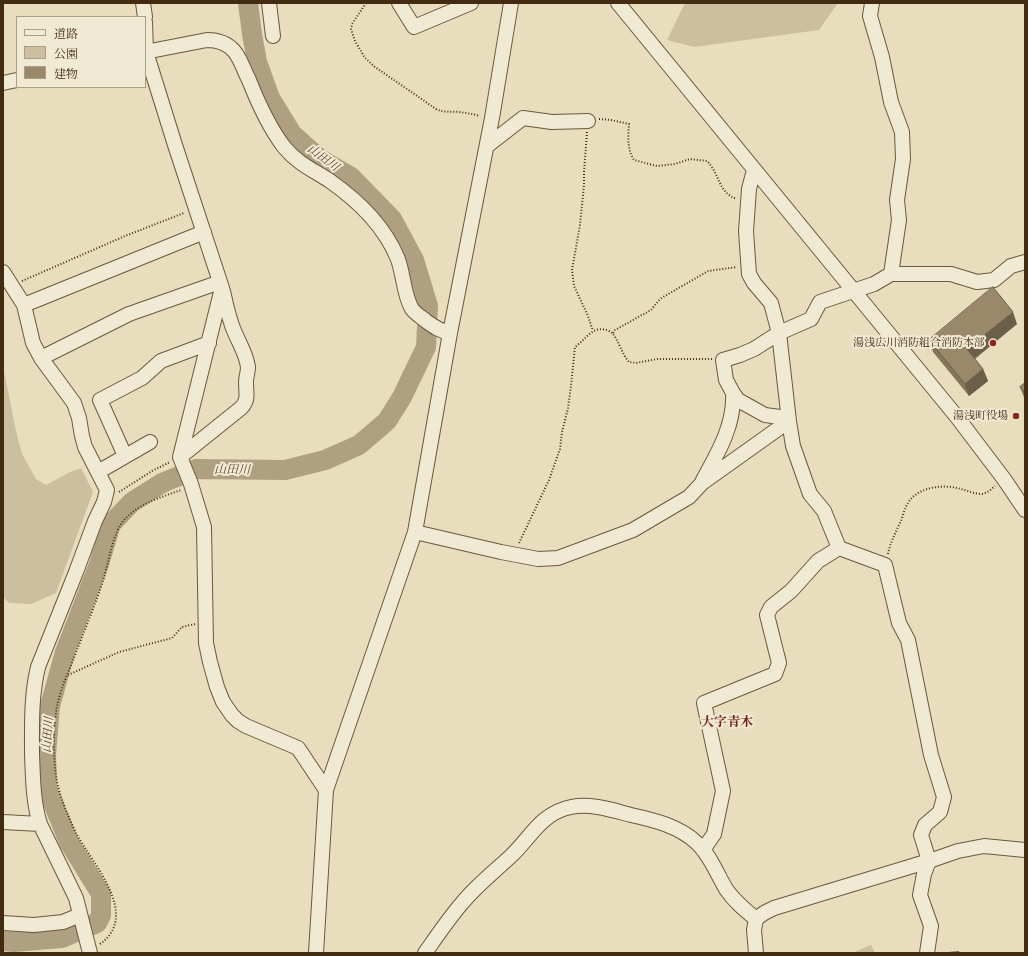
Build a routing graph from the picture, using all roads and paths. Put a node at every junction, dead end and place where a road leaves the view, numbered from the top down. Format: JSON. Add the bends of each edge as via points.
{"nodes":[{"id":1,"x":143,"y":3,"type":"edge"},
{"id":2,"x":269,"y":3,"type":"edge"},
{"id":3,"x":366,"y":3,"type":"edge"},
{"id":4,"x":398,"y":3,"type":"edge"},
{"id":5,"x":471,"y":3,"type":"edge"},
{"id":6,"x":511,"y":3,"type":"edge"},
{"id":7,"x":618,"y":3,"type":"edge"},
{"id":8,"x":872,"y":3,"type":"edge"},
{"id":9,"x":145,"y":16,"type":"edge"},
{"id":10,"x":273,"y":36,"type":"dead end"},
{"id":11,"x":146,"y":52,"type":"edge"},
{"id":12,"x":16,"y":80,"type":"edge"},
{"id":13,"x":3,"y":83,"type":"edge"},
{"id":14,"x":492,"y":118,"type":"junction"},
{"id":15,"x":588,"y":121,"type":"junction"},
{"id":16,"x":487,"y":146,"type":"junction"},
{"id":17,"x":754,"y":170,"type":"junction"},
{"id":18,"x":748,"y":203,"type":"junction"},
{"id":19,"x":196,"y":209,"type":"junction"},
{"id":20,"x":204,"y":232,"type":"junction"},
{"id":21,"x":1025,"y":262,"type":"edge"},
{"id":22,"x":749,"y":265,"type":"junction"},
{"id":23,"x":3,"y":272,"type":"edge"},
{"id":24,"x":891,"y":274,"type":"junction"},
{"id":25,"x":221,"y":285,"type":"junction"},
{"id":26,"x":12,"y":286,"type":"junction"},
{"id":27,"x":852,"y":290,"type":"junction"},
{"id":28,"x":24,"y":305,"type":"junction"},
{"id":29,"x":593,"y":331,"type":"junction"},
{"id":30,"x":450,"y":333,"type":"junction"},
{"id":31,"x":612,"y":333,"type":"junction"},
{"id":32,"x":780,"y":333,"type":"junction"},
{"id":33,"x":209,"y":343,"type":"junction"},
{"id":34,"x":41,"y":358,"type":"junction"},
{"id":35,"x":723,"y":360,"type":"junction"},
{"id":36,"x":733,"y":393,"type":"junction"},
{"id":37,"x":788,"y":421,"type":"junction"},
{"id":38,"x":150,"y":442,"type":"dead end"},
{"id":39,"x":125,"y":456,"type":"junction"},
{"id":40,"x":181,"y":459,"type":"junction"},
{"id":41,"x":98,"y":472,"type":"junction"},
{"id":42,"x":1004,"y":479,"type":"junction"},
{"id":43,"x":702,"y":483,"type":"junction"},
{"id":44,"x":192,"y":485,"type":"junction"},
{"id":45,"x":104,"y":502,"type":"junction"},
{"id":46,"x":1025,"y":510,"type":"edge"},
{"id":47,"x":415,"y":532,"type":"junction"},
{"id":48,"x":839,"y":548,"type":"junction"},
{"id":49,"x":513,"y":554,"type":"junction"},
{"id":50,"x":885,"y":565,"type":"junction"},
{"id":51,"x":206,"y":624,"type":"junction"},
{"id":52,"x":67,"y":676,"type":"junction"},
{"id":53,"x":326,"y":790,"type":"junction"},
{"id":54,"x":3,"y":822,"type":"edge"},
{"id":55,"x":40,"y":824,"type":"junction"},
{"id":56,"x":703,"y":850,"type":"junction"},
{"id":57,"x":1025,"y":850,"type":"edge"},
{"id":58,"x":929,"y":861,"type":"junction"},
{"id":59,"x":80,"y":918,"type":"junction"},
{"id":60,"x":756,"y":919,"type":"junction"},
{"id":61,"x":3,"y":923,"type":"edge"},
{"id":62,"x":95,"y":950,"type":"edge"},
{"id":63,"x":316,"y":953,"type":"edge"},
{"id":64,"x":424,"y":953,"type":"edge"},
{"id":65,"x":756,"y":953,"type":"edge"},
{"id":66,"x":927,"y":953,"type":"edge"}],
"edges":[{"from":1,"to":9,"type":"street"},
{"from":2,"to":10,"type":"street"},
{"from":3,"to":14,"type":"path","via":[[352,24],[352,29],[355,41],[369,62],[436,109]]},
{"from":4,"to":5,"type":"street","via":[[414,27]]},
{"from":6,"to":14,"type":"street"},
{"from":7,"to":17,"type":"street"},
{"from":8,"to":24,"type":"street","via":[[870,16],[891,102],[902,132],[903,159],[897,200],[899,220]]},
{"from":11,"to":19,"type":"street"},
{"from":11,"to":30,"type":"street","via":[[207,40],[224,43],[235,51],[261,108],[284,147],[300,164],[351,197],[366,213],[394,250],[412,309],[437,329]]},
{"from":12,"to":13,"type":"street"},
{"from":14,"to":16,"type":"street"},
{"from":15,"to":16,"type":"street","via":[[552,122],[523,118]]},
{"from":15,"to":18,"type":"path","via":[[602,119],[629,124],[631,155],[639,162],[665,166],[690,159],[707,160],[725,193]]},
{"from":15,"to":29,"type":"path","via":[[584,192],[572,278]]},
{"from":16,"to":30,"type":"street"},
{"from":17,"to":18,"type":"street"},
{"from":17,"to":27,"type":"street"},
{"from":18,"to":22,"type":"street","via":[[746,231]]},
{"from":19,"to":20,"type":"street"},
{"from":19,"to":26,"type":"path","via":[[125,236]]},
{"from":20,"to":25,"type":"street"},
{"from":20,"to":28,"type":"street"},
{"from":21,"to":24,"type":"street","via":[[1011,266],[994,280],[977,282],[951,274]]},
{"from":22,"to":31,"type":"path","via":[[708,271],[660,298],[651,310]]},
{"from":22,"to":32,"type":"street","via":[[751,278],[771,304]]},
{"from":23,"to":26,"type":"street"},
{"from":24,"to":27,"type":"street","via":[[874,284]]},
{"from":25,"to":33,"type":"street"},
{"from":25,"to":34,"type":"street","via":[[129,314]]},
{"from":25,"to":40,"type":"street","via":[[235,334],[243,348],[248,366],[247,398],[241,408]]},
{"from":26,"to":28,"type":"street"},
{"from":27,"to":32,"type":"street","via":[[820,302],[811,319]]},
{"from":27,"to":42,"type":"street"},
{"from":28,"to":34,"type":"street","via":[[33,344]]},
{"from":29,"to":31,"type":"path","via":[[599,329]]},
{"from":29,"to":49,"type":"path","via":[[575,347],[560,449],[550,480]]},
{"from":30,"to":47,"type":"street"},
{"from":31,"to":35,"type":"path","via":[[630,362],[694,358]]},
{"from":32,"to":35,"type":"street","via":[[740,355]]},
{"from":32,"to":37,"type":"street"},
{"from":33,"to":39,"type":"street","via":[[160,361],[142,378],[100,400]]},
{"from":33,"to":40,"type":"street"},
{"from":34,"to":41,"type":"street","via":[[74,403],[84,442]]},
{"from":35,"to":36,"type":"street","via":[[726,380]]},
{"from":36,"to":37,"type":"street","via":[[738,400],[757,412]]},
{"from":36,"to":43,"type":"street","via":[[732,418]]},
{"from":37,"to":43,"type":"street"},
{"from":37,"to":48,"type":"street","via":[[793,446],[810,494],[824,511]]},
{"from":38,"to":39,"type":"street"},
{"from":39,"to":41,"type":"street"},
{"from":40,"to":44,"type":"street"},
{"from":40,"to":45,"type":"path","via":[[152,471]]},
{"from":41,"to":45,"type":"street","via":[[107,490]]},
{"from":42,"to":46,"type":"street"},
{"from":42,"to":50,"type":"path","via":[[984,494],[942,486],[913,496],[895,533]]},
{"from":43,"to":49,"type":"street","via":[[689,497],[633,530],[558,558],[538,559]]},
{"from":44,"to":51,"type":"street","via":[[204,527]]},
{"from":44,"to":52,"type":"path","via":[[141,507],[120,525],[103,583]]},
{"from":45,"to":55,"type":"street","via":[[44,651],[34,684],[33,768],[35,803]]},
{"from":47,"to":49,"type":"street"},
{"from":47,"to":53,"type":"street"},
{"from":48,"to":50,"type":"street"},
{"from":48,"to":56,"type":"street","via":[[818,561],[791,591],[771,607],[767,615],[779,663],[775,674],[704,702],[723,791],[714,834]]},
{"from":50,"to":58,"type":"street","via":[[899,623],[908,640],[931,755],[944,797],[940,812],[925,825],[921,835]]},
{"from":51,"to":52,"type":"path","via":[[186,625],[172,638],[115,653]]},
{"from":51,"to":53,"type":"street","via":[[210,662],[217,687],[228,709],[246,726],[298,748]]},
{"from":52,"to":62,"type":"path","via":[[56,719],[57,780],[63,806],[95,863],[117,911],[110,935]]},
{"from":53,"to":63,"type":"street"},
{"from":54,"to":55,"type":"street"},
{"from":55,"to":59,"type":"street","via":[[76,898]]},
{"from":56,"to":60,"type":"street","via":[[727,890],[740,906]]},
{"from":56,"to":64,"type":"street","via":[[677,829],[665,824],[582,805],[560,810],[536,827],[512,855],[464,901]]},
{"from":57,"to":58,"type":"street","via":[[984,846],[958,851]]},
{"from":58,"to":60,"type":"street","via":[[774,908]]},
{"from":58,"to":66,"type":"street","via":[[920,895],[931,926]]},
{"from":59,"to":61,"type":"street","via":[[34,925]]},
{"from":59,"to":62,"type":"street"},
{"from":60,"to":65,"type":"street"}]}
